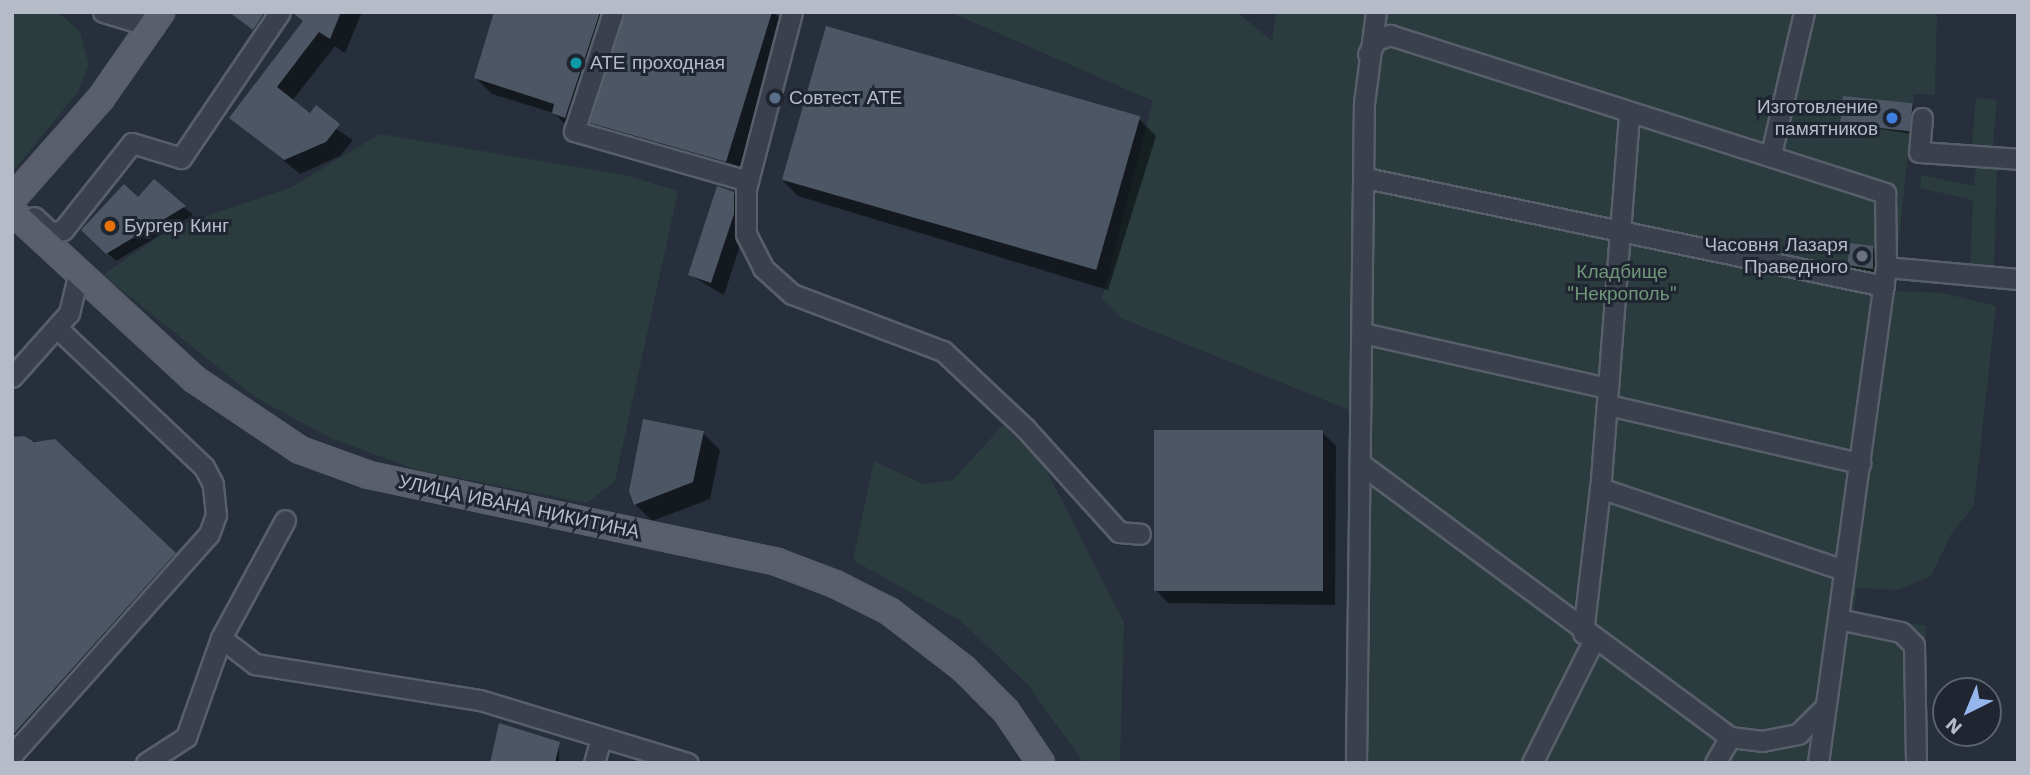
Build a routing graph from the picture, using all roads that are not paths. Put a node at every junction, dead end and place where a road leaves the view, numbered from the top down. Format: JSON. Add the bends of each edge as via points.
{"nodes":[{"id":1,"x":103,"y":12,"type":"edge"},
{"id":2,"x":280,"y":12,"type":"edge"},
{"id":3,"x":613,"y":12,"type":"edge"},
{"id":4,"x":792,"y":12,"type":"edge"},
{"id":5,"x":1804,"y":12,"type":"edge"},
{"id":6,"x":1375,"y":16,"type":"edge"},
{"id":7,"x":157,"y":19,"type":"edge"},
{"id":8,"x":1390,"y":35,"type":"junction"},
{"id":9,"x":1368,"y":54,"type":"junction"},
{"id":10,"x":1629,"y":115,"type":"junction"},
{"id":11,"x":1922,"y":118,"type":"dead end"},
{"id":12,"x":1771,"y":155,"type":"junction"},
{"id":13,"x":2018,"y":159,"type":"edge"},
{"id":14,"x":1366,"y":178,"type":"junction"},
{"id":15,"x":748,"y":181,"type":"junction"},
{"id":16,"x":13,"y":199,"type":"edge"},
{"id":17,"x":12,"y":211,"type":"edge"},
{"id":18,"x":1617,"y":230,"type":"junction"},
{"id":19,"x":79,"y":272,"type":"junction"},
{"id":20,"x":1885,"y":276,"type":"junction"},
{"id":21,"x":2018,"y":279,"type":"edge"},
{"id":22,"x":57,"y":328,"type":"junction"},
{"id":23,"x":1363,"y":333,"type":"junction"},
{"id":24,"x":13,"y":376,"type":"edge"},
{"id":25,"x":1608,"y":397,"type":"junction"},
{"id":26,"x":1860,"y":463,"type":"junction"},
{"id":27,"x":1361,"y":464,"type":"junction"},
{"id":28,"x":1600,"y":488,"type":"junction"},
{"id":29,"x":285,"y":520,"type":"dead end"},
{"id":30,"x":1140,"y":534,"type":"dead end"},
{"id":31,"x":1844,"y":570,"type":"junction"},
{"id":32,"x":1838,"y":619,"type":"junction"},
{"id":33,"x":1588,"y":637,"type":"junction"},
{"id":34,"x":221,"y":638,"type":"junction"},
{"id":35,"x":1826,"y":706,"type":"junction"},
{"id":36,"x":1798,"y":734,"type":"junction"},
{"id":37,"x":1730,"y":737,"type":"junction"},
{"id":38,"x":601,"y":739,"type":"junction"},
{"id":39,"x":12,"y":755,"type":"edge"},
{"id":40,"x":1819,"y":755,"type":"edge"},
{"id":41,"x":146,"y":763,"type":"edge"},
{"id":42,"x":594,"y":763,"type":"edge"},
{"id":43,"x":688,"y":763,"type":"edge"},
{"id":44,"x":1041,"y":763,"type":"edge"},
{"id":45,"x":1356,"y":763,"type":"edge"},
{"id":46,"x":1532,"y":763,"type":"edge"},
{"id":47,"x":1715,"y":763,"type":"edge"},
{"id":48,"x":1916,"y":763,"type":"edge"}],
"edges":[{"from":1,"to":7,"type":"street"},
{"from":2,"to":16,"type":"street","via":[[181,158],[132,143],[57,234]]},
{"from":3,"to":15,"type":"street","via":[[574,131]]},
{"from":4,"to":15,"type":"street"},
{"from":5,"to":12,"type":"street"},
{"from":6,"to":8,"type":"street"},
{"from":6,"to":9,"type":"street"},
{"from":7,"to":16,"type":"main road","via":[[128,62]]},
{"from":8,"to":9,"type":"street","via":[[1376,40]]},
{"from":8,"to":10,"type":"street"},
{"from":9,"to":14,"type":"street"},
{"from":10,"to":12,"type":"street"},
{"from":10,"to":18,"type":"street"},
{"from":11,"to":13,"type":"street","via":[[1919,152]]},
{"from":12,"to":20,"type":"street","via":[[1885,193]]},
{"from":14,"to":18,"type":"street"},
{"from":14,"to":23,"type":"street"},
{"from":15,"to":30,"type":"street","via":[[746,234],[773,277],[792,294],[943,351],[1025,428],[1119,532]]},
{"from":17,"to":19,"type":"main road","name":"УЛИЦА ИВАНА НИКИТИНА"},
{"from":18,"to":20,"type":"street"},
{"from":18,"to":25,"type":"street"},
{"from":19,"to":22,"type":"street","via":[[78,292]]},
{"from":19,"to":44,"type":"main road","name":"УЛИЦА ИВАНА НИКИТИНА","via":[[194,379],[300,450],[442,494],[777,562],[889,611],[964,669],[1006,712]]},
{"from":20,"to":21,"type":"street"},
{"from":20,"to":26,"type":"street"},
{"from":22,"to":24,"type":"street"},
{"from":22,"to":39,"type":"street","via":[[204,467],[213,484],[216,514],[209,534]]},
{"from":23,"to":25,"type":"street"},
{"from":23,"to":27,"type":"street"},
{"from":25,"to":26,"type":"street"},
{"from":25,"to":28,"type":"street"},
{"from":26,"to":31,"type":"street"},
{"from":27,"to":33,"type":"street"},
{"from":27,"to":45,"type":"street"},
{"from":28,"to":31,"type":"street"},
{"from":28,"to":33,"type":"street"},
{"from":29,"to":34,"type":"street"},
{"from":31,"to":32,"type":"street"},
{"from":32,"to":35,"type":"street"},
{"from":32,"to":48,"type":"street","via":[[1894,629],[1914,645]]},
{"from":33,"to":37,"type":"street"},
{"from":33,"to":46,"type":"street"},
{"from":34,"to":38,"type":"street","via":[[256,664],[480,700]]},
{"from":34,"to":41,"type":"street","via":[[186,737]]},
{"from":35,"to":36,"type":"street"},
{"from":35,"to":40,"type":"street"},
{"from":36,"to":37,"type":"street","via":[[1762,741]]},
{"from":36,"to":40,"type":"street"},
{"from":37,"to":47,"type":"street"},
{"from":38,"to":42,"type":"street"},
{"from":38,"to":43,"type":"street"}]}
